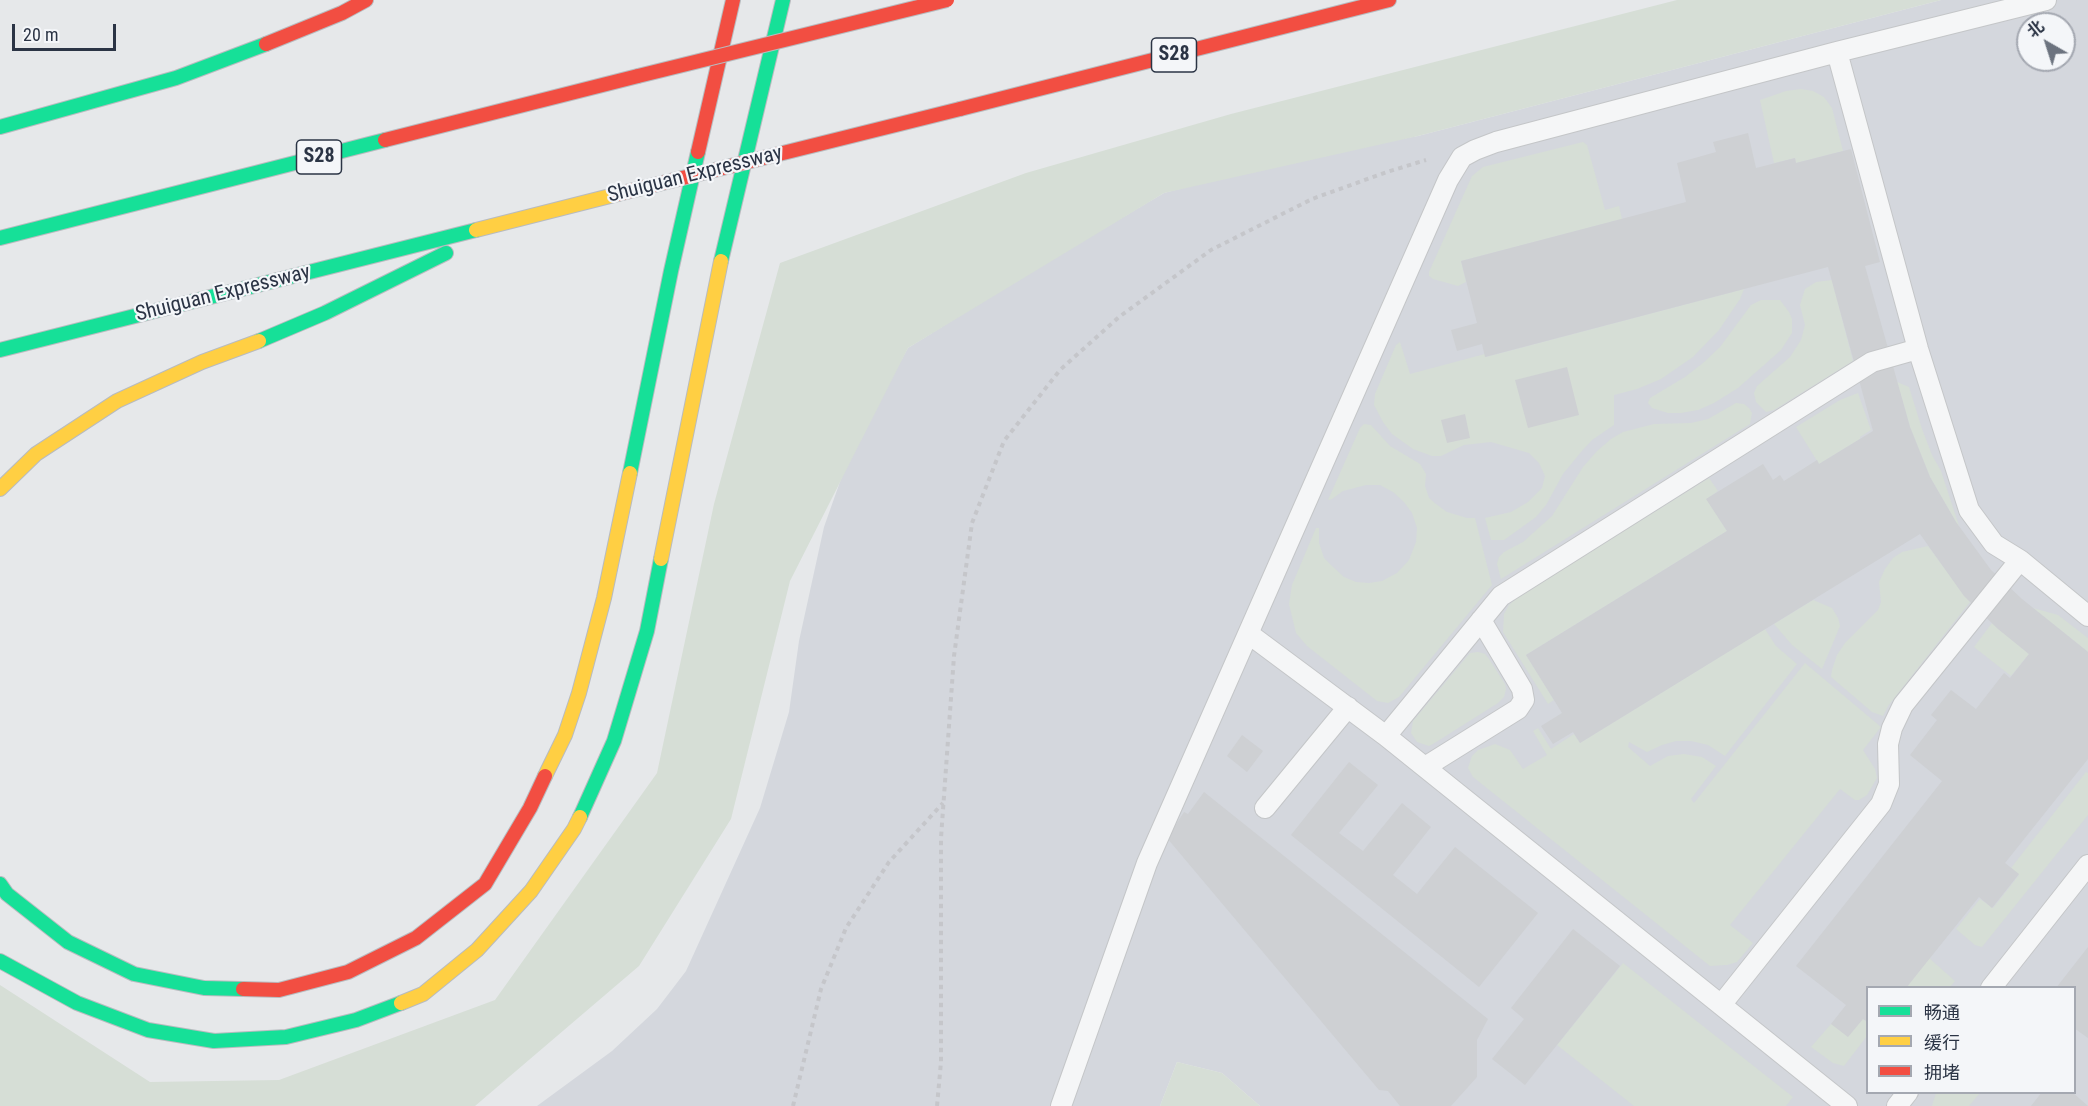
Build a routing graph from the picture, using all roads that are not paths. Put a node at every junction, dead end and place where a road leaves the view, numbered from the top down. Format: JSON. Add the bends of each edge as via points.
{"nodes":[{"id":1,"x":366,"y":0,"type":"edge"},
{"id":2,"x":733,"y":0,"type":"edge"},
{"id":3,"x":783,"y":0,"type":"edge"},
{"id":4,"x":947,"y":0,"type":"edge"},
{"id":5,"x":1389,"y":0,"type":"edge"},
{"id":6,"x":2046,"y":0,"type":"edge"},
{"id":7,"x":1837,"y":52,"type":"junction"},
{"id":8,"x":0,"y":127,"type":"edge"},
{"id":9,"x":501,"y":225,"type":"junction"},
{"id":10,"x":0,"y":238,"type":"edge"},
{"id":11,"x":1918,"y":349,"type":"junction"},
{"id":12,"x":0,"y":350,"type":"edge"},
{"id":13,"x":0,"y":489,"type":"edge"},
{"id":14,"x":2020,"y":560,"type":"junction"},
{"id":15,"x":2088,"y":616,"type":"edge"},
{"id":16,"x":1481,"y":620,"type":"junction"},
{"id":17,"x":1249,"y":634,"type":"junction"},
{"id":18,"x":1348,"y":707,"type":"junction"},
{"id":19,"x":1386,"y":736,"type":"junction"},
{"id":20,"x":1425,"y":767,"type":"junction"},
{"id":21,"x":1265,"y":808,"type":"dead end"},
{"id":22,"x":2088,"y":865,"type":"edge"},
{"id":23,"x":0,"y":884,"type":"edge"},
{"id":24,"x":0,"y":961,"type":"edge"},
{"id":25,"x":1992,"y":986,"type":"edge"},
{"id":26,"x":1721,"y":1005,"type":"junction"},
{"id":27,"x":1906,"y":1094,"type":"edge"},
{"id":28,"x":1061,"y":1106,"type":"edge"},
{"id":29,"x":1848,"y":1106,"type":"edge"},
{"id":30,"x":1897,"y":1106,"type":"edge"}],
"edges":[{"from":1,"to":8,"type":"highway","via":[[267,44],[176,78]]},
{"from":2,"to":23,"type":"highway","via":[[671,270],[604,598],[579,693],[565,735],[530,808],[484,884],[416,938],[348,972],[279,990],[204,988],[134,974],[68,942],[7,894]]},
{"from":3,"to":24,"type":"highway","via":[[723,251],[647,631],[610,750],[574,829],[531,891],[477,950],[423,994],[356,1020],[286,1037],[214,1041],[148,1030],[77,1003]]},
{"from":4,"to":10,"type":"highway","number":"S28","bridge":true},
{"from":5,"to":9,"type":"highway","name":"Shuiguan Expressway","number":"S28","bridge":true},
{"from":6,"to":7,"type":"lane"},
{"from":7,"to":11,"type":"lane"},
{"from":7,"to":17,"type":"lane","via":[[1496,142],[1462,157],[1448,180]]},
{"from":9,"to":12,"type":"highway","name":"Shuiguan Expressway","number":"S28"},
{"from":9,"to":13,"type":"highway","via":[[325,314],[117,400],[36,454]]},
{"from":11,"to":14,"type":"lane","via":[[1969,510],[1994,544]]},
{"from":11,"to":16,"type":"lane","via":[[1872,362],[1501,596]]},
{"from":14,"to":15,"type":"lane"},
{"from":14,"to":26,"type":"lane","via":[[1903,705],[1888,744],[1889,784],[1881,804]]},
{"from":16,"to":19,"type":"lane"},
{"from":16,"to":20,"type":"lane","via":[[1522,689],[1524,700],[1518,709]]},
{"from":17,"to":18,"type":"lane"},
{"from":17,"to":28,"type":"lane","via":[[1148,863]]},
{"from":18,"to":19,"type":"lane"},
{"from":18,"to":21,"type":"lane"},
{"from":19,"to":20,"type":"lane"},
{"from":20,"to":26,"type":"lane"},
{"from":22,"to":25,"type":"lane"},
{"from":26,"to":29,"type":"lane"},
{"from":27,"to":30,"type":"lane"}]}
